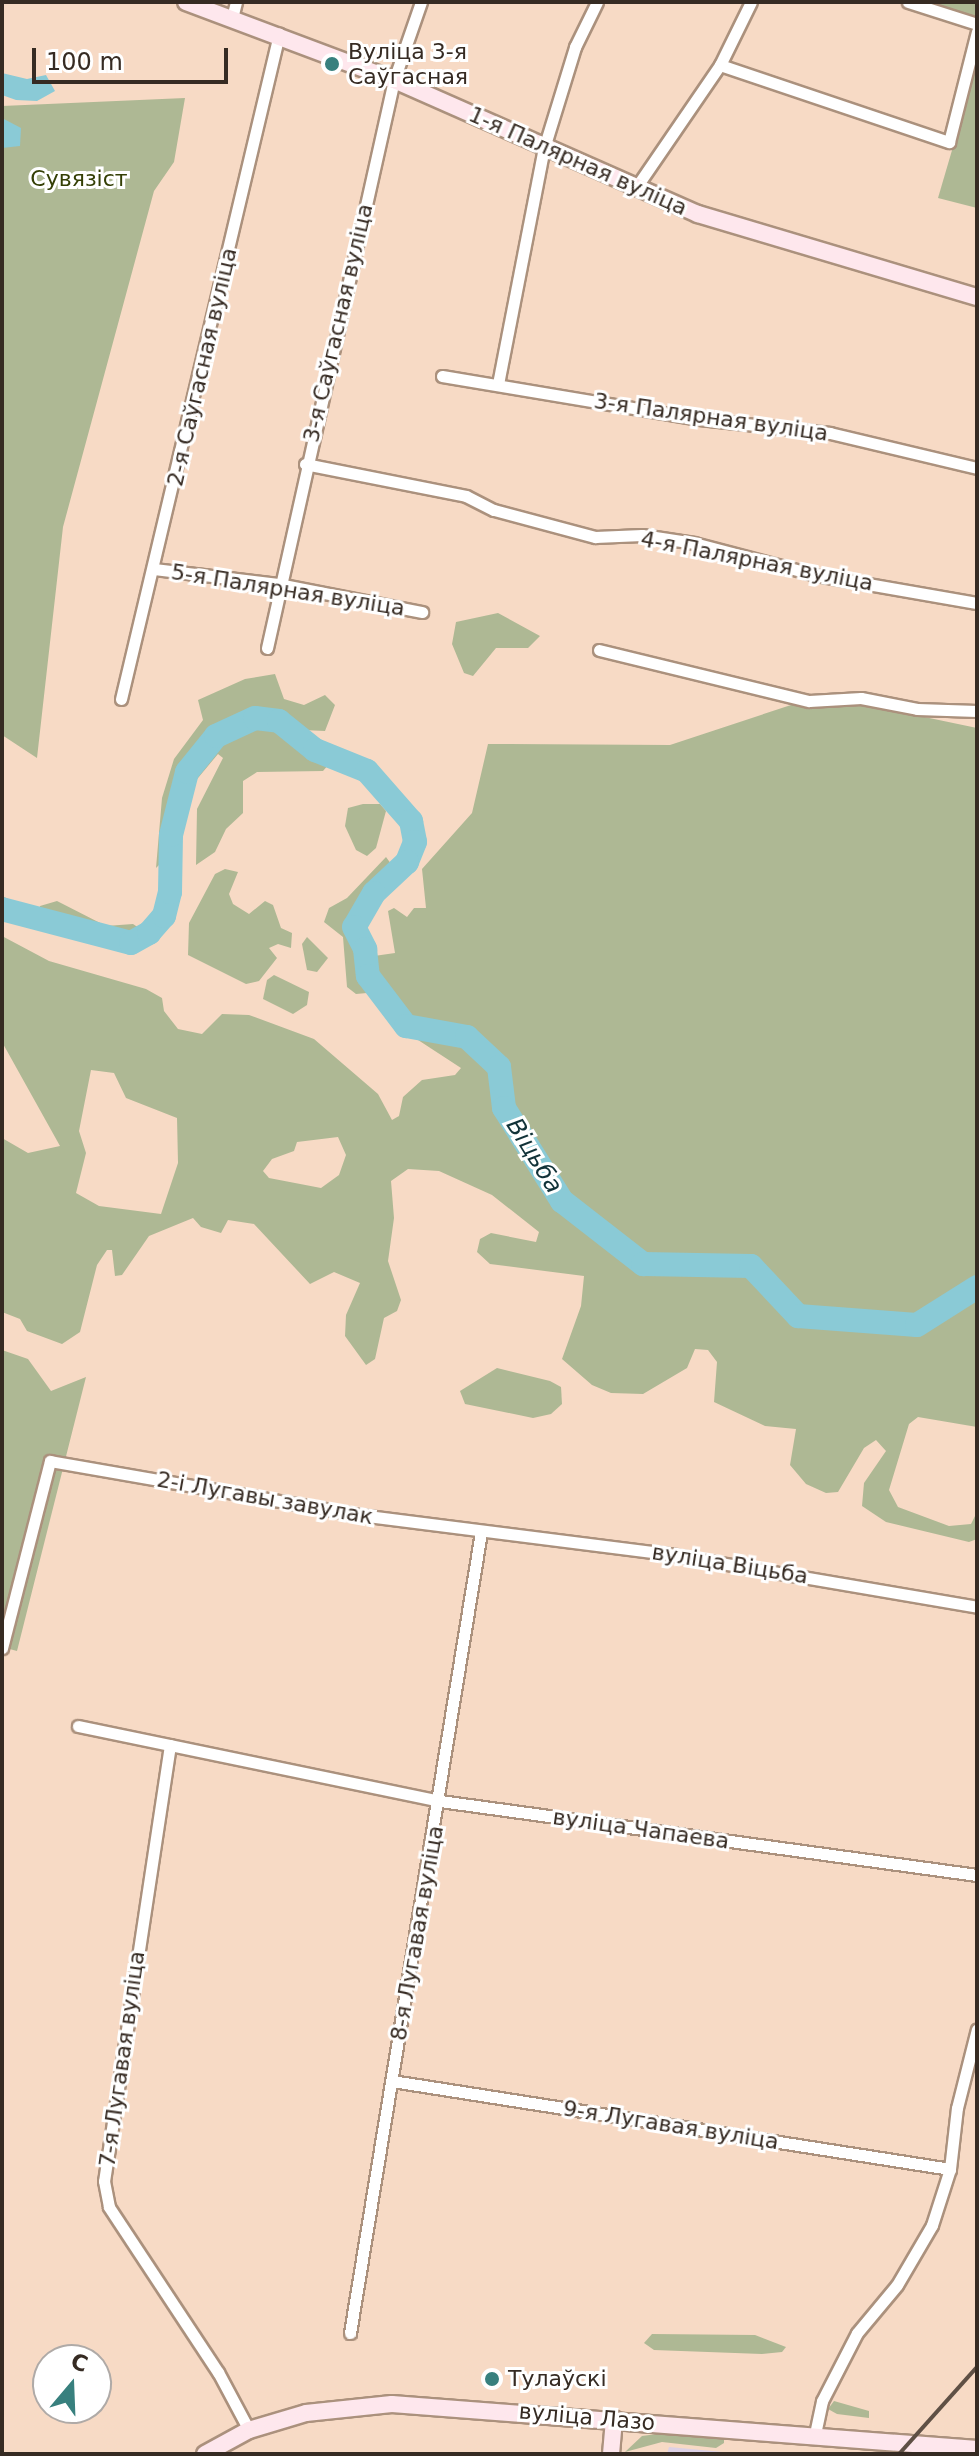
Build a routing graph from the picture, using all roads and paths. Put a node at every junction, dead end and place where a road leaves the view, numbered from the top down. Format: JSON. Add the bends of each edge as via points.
{"nodes":[{"id":1,"x":186,"y":2,"type":"edge"},
{"id":2,"x":421,"y":2,"type":"edge"},
{"id":3,"x":597,"y":2,"type":"edge"},
{"id":4,"x":751,"y":2,"type":"edge"},
{"id":5,"x":908,"y":2,"type":"edge"},
{"id":6,"x":234,"y":10,"type":"edge"},
{"id":7,"x":977,"y":24,"type":"edge"},
{"id":8,"x":977,"y":31,"type":"edge"},
{"id":9,"x":279,"y":34,"type":"junction"},
{"id":10,"x":720,"y":65,"type":"junction"},
{"id":11,"x":394,"y":80,"type":"junction"},
{"id":12,"x":544,"y":148,"type":"junction"},
{"id":13,"x":635,"y":189,"type":"junction"},
{"id":14,"x":977,"y":297,"type":"edge"},
{"id":15,"x":442,"y":376,"type":"dead end"},
{"id":16,"x":498,"y":384,"type":"junction"},
{"id":17,"x":305,"y":464,"type":"junction"},
{"id":18,"x":977,"y":468,"type":"edge"},
{"id":19,"x":154,"y":569,"type":"junction"},
{"id":20,"x":278,"y":584,"type":"junction"},
{"id":21,"x":977,"y":603,"type":"edge"},
{"id":22,"x":422,"y":612,"type":"dead end"},
{"id":23,"x":267,"y":648,"type":"dead end"},
{"id":24,"x":599,"y":650,"type":"dead end"},
{"id":25,"x":121,"y":699,"type":"dead end"},
{"id":26,"x":977,"y":711,"type":"edge"},
{"id":27,"x":481,"y":1532,"type":"junction"},
{"id":28,"x":977,"y":1607,"type":"edge"},
{"id":29,"x":2,"y":1648,"type":"edge"},
{"id":30,"x":78,"y":1726,"type":"dead end"},
{"id":31,"x":170,"y":1745,"type":"junction"},
{"id":32,"x":440,"y":1801,"type":"junction"},
{"id":33,"x":977,"y":1875,"type":"edge"},
{"id":34,"x":977,"y":2029,"type":"edge"},
{"id":35,"x":392,"y":2081,"type":"junction"},
{"id":36,"x":950,"y":2169,"type":"junction"},
{"id":37,"x":350,"y":2333,"type":"dead end"},
{"id":38,"x":614,"y":2419,"type":"junction"},
{"id":39,"x":249,"y":2430,"type":"junction"},
{"id":40,"x":815,"y":2434,"type":"junction"},
{"id":41,"x":977,"y":2449,"type":"edge"},
{"id":42,"x":205,"y":2454,"type":"edge"},
{"id":43,"x":611,"y":2454,"type":"edge"}],
"edges":[{"from":1,"to":6,"type":"street","name":"1-я Палярная вуліца"},
{"from":2,"to":11,"type":"street","name":"3-я Саўгасная вуліца"},
{"from":3,"to":12,"type":"street","via":[[575,47]]},
{"from":4,"to":10,"type":"street"},
{"from":5,"to":7,"type":"street"},
{"from":6,"to":9,"type":"street","name":"1-я Палярная вуліца"},
{"from":8,"to":10,"type":"street","via":[[949,142]]},
{"from":9,"to":11,"type":"street","name":"1-я Палярная вуліца"},
{"from":9,"to":19,"type":"street","name":"2-я Саўгасная вуліца"},
{"from":10,"to":13,"type":"street"},
{"from":11,"to":12,"type":"street","name":"1-я Палярная вуліца"},
{"from":11,"to":17,"type":"street","name":"3-я Саўгасная вуліца"},
{"from":12,"to":13,"type":"street","name":"1-я Палярная вуліца"},
{"from":12,"to":16,"type":"street"},
{"from":13,"to":14,"type":"street","name":"1-я Палярная вуліца","via":[[765,237]]},
{"from":15,"to":16,"type":"street","name":"3-я Палярная вуліца"},
{"from":16,"to":18,"type":"street","name":"3-я Палярная вуліца","via":[[699,419],[830,433]]},
{"from":17,"to":20,"type":"street","name":"3-я Саўгасная вуліца"},
{"from":17,"to":21,"type":"street","name":"4-я Палярная вуліца","via":[[466,496],[494,510],[595,537],[642,535],[694,543],[816,575]]},
{"from":19,"to":20,"type":"street","name":"5-я Палярная вуліца"},
{"from":19,"to":25,"type":"street","name":"2-я Саўгасная вуліца"},
{"from":20,"to":22,"type":"street","name":"5-я Палярная вуліца"},
{"from":20,"to":23,"type":"street","name":"3-я Саўгасная вуліца"},
{"from":24,"to":26,"type":"street","via":[[809,701],[861,698],[917,709]]},
{"from":27,"to":28,"type":"street","name":"вуліца Віцьба","via":[[690,1558]]},
{"from":27,"to":29,"type":"street","name":"2-і Лугавы завулак","via":[[50,1461]]},
{"from":27,"to":32,"type":"street","name":"8-я Лугавая вуліца"},
{"from":30,"to":31,"type":"street","name":"вуліца Чапаева"},
{"from":31,"to":32,"type":"street","name":"вуліца Чапаева"},
{"from":31,"to":39,"type":"street","name":"7-я Лугавая вуліца","via":[[104,2181],[109,2207],[218,2372]]},
{"from":32,"to":33,"type":"street","name":"вуліца Чапаева"},
{"from":32,"to":35,"type":"street","name":"8-я Лугавая вуліца"},
{"from":34,"to":36,"type":"street","via":[[957,2108]]},
{"from":35,"to":36,"type":"street","name":"9-я Лугавая вуліца"},
{"from":35,"to":37,"type":"street","name":"8-я Лугавая вуліца"},
{"from":36,"to":40,"type":"street","via":[[932,2225],[897,2285],[857,2333],[822,2401]]},
{"from":38,"to":39,"type":"street","name":"вуліца Лазо","via":[[392,2404],[306,2413]]},
{"from":38,"to":40,"type":"street","name":"вуліца Лазо"},
{"from":38,"to":43,"type":"street"},
{"from":39,"to":42,"type":"street","name":"вуліца Лазо"},
{"from":40,"to":41,"type":"street","name":"вуліца Лазо"}]}
